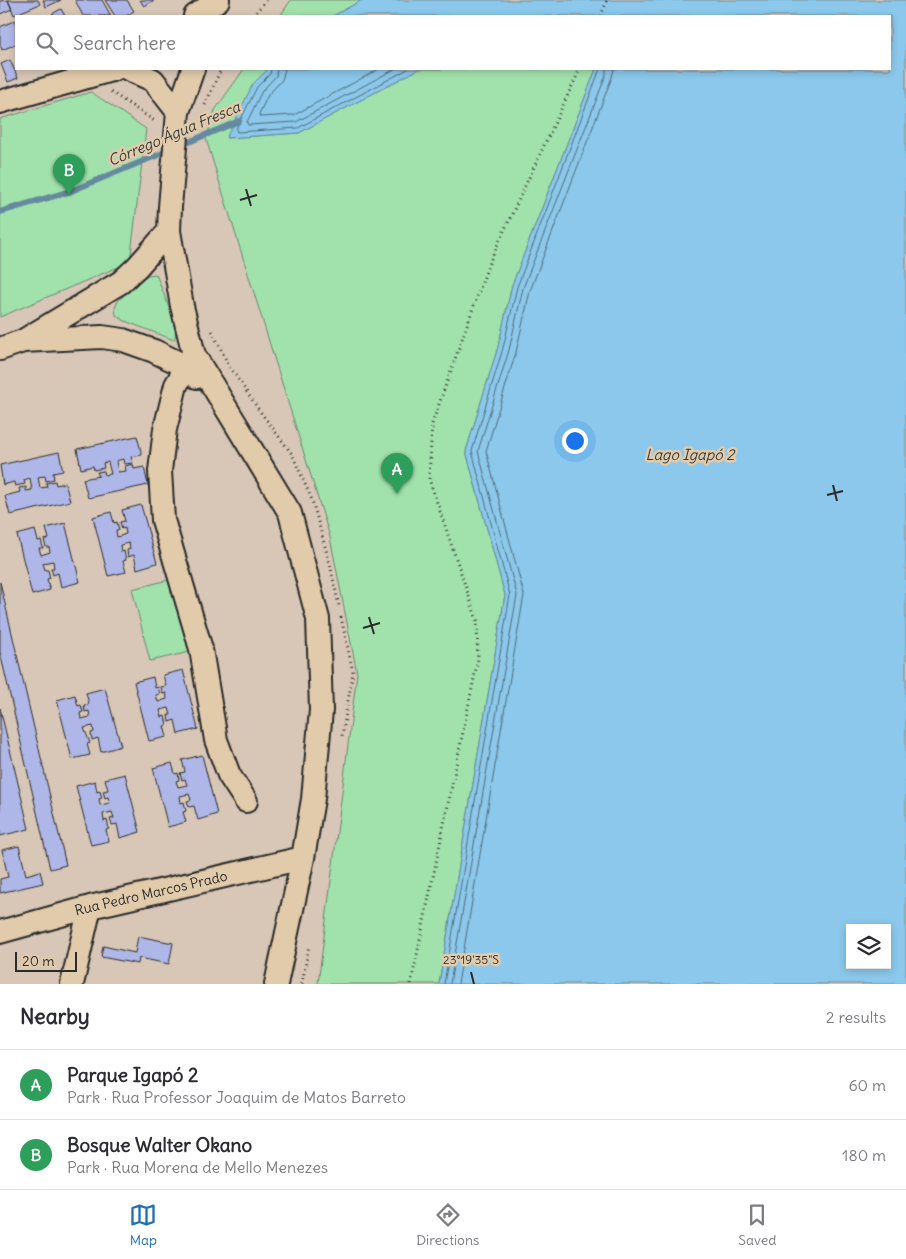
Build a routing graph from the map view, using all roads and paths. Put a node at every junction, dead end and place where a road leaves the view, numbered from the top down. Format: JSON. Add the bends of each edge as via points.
{"nodes":[{"id":1,"x":218,"y":0,"type":"edge"},
{"id":2,"x":229,"y":0,"type":"edge"},
{"id":3,"x":266,"y":0,"type":"edge"},
{"id":4,"x":607,"y":0,"type":"edge"},
{"id":5,"x":196,"y":15,"type":"edge"},
{"id":6,"x":220,"y":15,"type":"edge"},
{"id":7,"x":255,"y":15,"type":"edge"},
{"id":8,"x":601,"y":15,"type":"edge"},
{"id":9,"x":130,"y":70,"type":"edge"},
{"id":10,"x":192,"y":70,"type":"edge"},
{"id":11,"x":580,"y":70,"type":"edge"},
{"id":12,"x":109,"y":78,"type":"edge"},
{"id":13,"x":0,"y":102,"type":"edge"},
{"id":14,"x":170,"y":117,"type":"junction"},
{"id":15,"x":169,"y":231,"type":"junction"},
{"id":16,"x":23,"y":340,"type":"junction"},
{"id":17,"x":0,"y":349,"type":"edge"},
{"id":18,"x":186,"y":367,"type":"junction"},
{"id":19,"x":219,"y":397,"type":"junction"},
{"id":20,"x":246,"y":801,"type":"dead end"},
{"id":21,"x":303,"y":858,"type":"junction"},
{"id":22,"x":90,"y":907,"type":"junction"},
{"id":23,"x":0,"y":932,"type":"edge"},
{"id":24,"x":72,"y":984,"type":"edge"},
{"id":25,"x":276,"y":984,"type":"edge"},
{"id":26,"x":411,"y":984,"type":"edge"}],
"edges":[{"from":1,"to":5,"type":"street"},
{"from":2,"to":6,"type":"street"},
{"from":3,"to":7,"type":"path"},
{"from":4,"to":8,"type":"path"},
{"from":9,"to":14,"type":"street","via":[[153,80]]},
{"from":10,"to":14,"type":"street"},
{"from":11,"to":26,"type":"path","via":[[489,263],[432,424],[429,479],[477,620],[478,659]]},
{"from":12,"to":13,"type":"street"},
{"from":12,"to":14,"type":"path"},
{"from":14,"to":15,"type":"street"},
{"from":15,"to":16,"type":"street","via":[[121,282]]},
{"from":15,"to":19,"type":"street","via":[[194,355]]},
{"from":16,"to":17,"type":"street"},
{"from":16,"to":18,"type":"street","via":[[102,337],[123,340]]},
{"from":18,"to":19,"type":"street"},
{"from":18,"to":20,"type":"street","via":[[176,385],[165,429],[160,471],[163,520],[201,649],[216,740],[229,775]]},
{"from":19,"to":21,"type":"street","via":[[290,513],[318,619],[321,710],[313,799]]},
{"from":21,"to":22,"type":"street","name":"Rua Pedro Marcos Prado"},
{"from":21,"to":25,"type":"street"},
{"from":22,"to":23,"type":"street","name":"Rua Pedro Marcos Prado"},
{"from":22,"to":24,"type":"street"}]}
